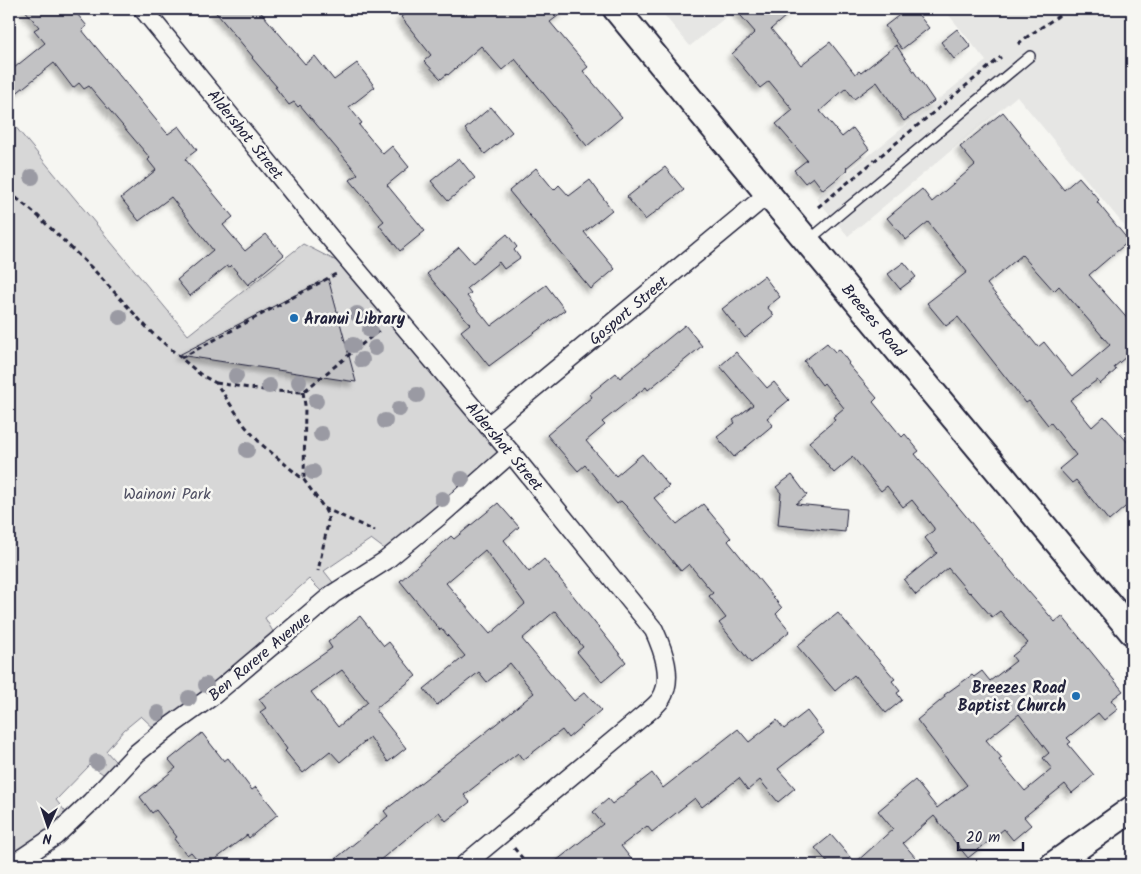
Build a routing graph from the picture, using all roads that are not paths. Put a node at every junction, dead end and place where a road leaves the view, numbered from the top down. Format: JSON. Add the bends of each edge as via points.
{"nodes":[{"id":1,"x":143,"y":9,"type":"edge"},
{"id":2,"x":616,"y":9,"type":"edge"},
{"id":3,"x":1030,"y":56,"type":"dead end"},
{"id":4,"x":768,"y":194,"type":"junction"},
{"id":5,"x":808,"y":240,"type":"junction"},
{"id":6,"x":488,"y":426,"type":"junction"},
{"id":7,"x":511,"y":453,"type":"junction"},
{"id":8,"x":1132,"y":632,"type":"edge"},
{"id":9,"x":1132,"y":809,"type":"edge"},
{"id":10,"x":12,"y":865,"type":"edge"},
{"id":11,"x":464,"y":865,"type":"edge"},
{"id":12,"x":1053,"y":865,"type":"edge"}],
"edges":[{"from":1,"to":6,"type":"street","name":"Aldershot Street"},
{"from":2,"to":4,"type":"street","name":"Breezes Road"},
{"from":3,"to":5,"type":"lane"},
{"from":4,"to":5,"type":"street","name":"Breezes Road"},
{"from":4,"to":6,"type":"street","name":"Gosport Street"},
{"from":5,"to":8,"type":"street","name":"Breezes Road"},
{"from":6,"to":7,"type":"street","name":"Aldershot Street"},
{"from":7,"to":10,"type":"street","name":"Ben Rarere Avenue","via":[[385,561],[333,594],[211,697],[137,753],[55,836]]},
{"from":7,"to":11,"type":"street","name":"Aldershot Street","via":[[654,630],[663,649],[666,684],[661,699],[644,716]]},
{"from":9,"to":12,"type":"street"}]}
